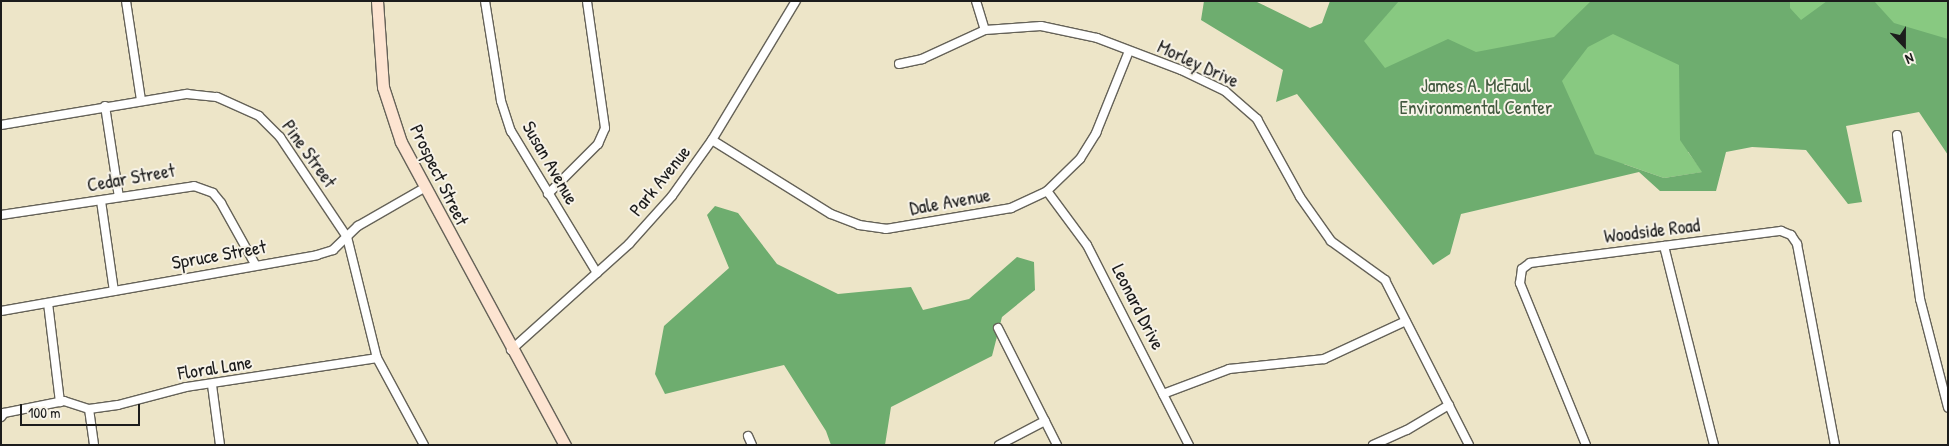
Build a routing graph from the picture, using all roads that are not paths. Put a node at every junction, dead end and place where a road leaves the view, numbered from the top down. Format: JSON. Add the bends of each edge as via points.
{"nodes":[{"id":1,"x":126,"y":1,"type":"edge"},
{"id":2,"x":377,"y":1,"type":"edge"},
{"id":3,"x":486,"y":1,"type":"edge"},
{"id":4,"x":587,"y":1,"type":"edge"},
{"id":5,"x":796,"y":1,"type":"edge"},
{"id":6,"x":976,"y":1,"type":"edge"},
{"id":7,"x":986,"y":30,"type":"junction"},
{"id":8,"x":1129,"y":51,"type":"junction"},
{"id":9,"x":899,"y":64,"type":"dead end"},
{"id":10,"x":141,"y":100,"type":"junction"},
{"id":11,"x":105,"y":106,"type":"junction"},
{"id":12,"x":1,"y":125,"type":"edge"},
{"id":13,"x":1897,"y":135,"type":"dead end"},
{"id":14,"x":712,"y":140,"type":"junction"},
{"id":15,"x":424,"y":188,"type":"junction"},
{"id":16,"x":1047,"y":191,"type":"junction"},
{"id":17,"x":548,"y":194,"type":"junction"},
{"id":18,"x":119,"y":197,"type":"junction"},
{"id":19,"x":101,"y":200,"type":"junction"},
{"id":20,"x":1,"y":215,"type":"edge"},
{"id":21,"x":347,"y":237,"type":"junction"},
{"id":22,"x":1664,"y":246,"type":"junction"},
{"id":23,"x":255,"y":264,"type":"junction"},
{"id":24,"x":597,"y":273,"type":"junction"},
{"id":25,"x":114,"y":291,"type":"junction"},
{"id":26,"x":48,"y":303,"type":"junction"},
{"id":27,"x":1,"y":311,"type":"edge"},
{"id":28,"x":1406,"y":321,"type":"junction"},
{"id":29,"x":998,"y":328,"type":"dead end"},
{"id":30,"x":512,"y":350,"type":"junction"},
{"id":31,"x":377,"y":358,"type":"junction"},
{"id":32,"x":212,"y":386,"type":"junction"},
{"id":33,"x":1163,"y":394,"type":"junction"},
{"id":34,"x":60,"y":402,"type":"junction"},
{"id":35,"x":1449,"y":405,"type":"junction"},
{"id":36,"x":1948,"y":407,"type":"edge"},
{"id":37,"x":89,"y":409,"type":"junction"},
{"id":38,"x":1,"y":417,"type":"edge"},
{"id":39,"x":1045,"y":421,"type":"junction"},
{"id":40,"x":748,"y":436,"type":"dead end"},
{"id":41,"x":94,"y":445,"type":"edge"},
{"id":42,"x":220,"y":445,"type":"edge"},
{"id":43,"x":424,"y":445,"type":"edge"},
{"id":44,"x":565,"y":445,"type":"edge"},
{"id":45,"x":752,"y":445,"type":"edge"},
{"id":46,"x":999,"y":445,"type":"edge"},
{"id":47,"x":1057,"y":445,"type":"edge"},
{"id":48,"x":1189,"y":445,"type":"edge"},
{"id":49,"x":1372,"y":445,"type":"edge"},
{"id":50,"x":1469,"y":445,"type":"edge"},
{"id":51,"x":1586,"y":445,"type":"edge"},
{"id":52,"x":1714,"y":445,"type":"edge"},
{"id":53,"x":1835,"y":445,"type":"edge"}],
"edges":[{"from":1,"to":10,"type":"street"},
{"from":2,"to":15,"type":"main road","name":"Prospect Street","via":[[383,87],[401,142]]},
{"from":3,"to":17,"type":"street","name":"Susan Avenue","via":[[505,116],[518,145]]},
{"from":4,"to":17,"type":"street","via":[[605,128],[598,144]]},
{"from":5,"to":14,"type":"street","name":"Park Avenue"},
{"from":6,"to":7,"type":"street"},
{"from":7,"to":8,"type":"street","name":"Morley Drive","via":[[1022,25],[1060,28]]},
{"from":7,"to":9,"type":"street","name":"Morley Drive","via":[[922,59]]},
{"from":8,"to":16,"type":"street","name":"Dale Avenue","via":[[1089,146],[1072,169]]},
{"from":8,"to":28,"type":"street","name":"Morley Drive","via":[[1212,84],[1248,108],[1266,132],[1300,197],[1328,237],[1342,252],[1385,280]]},
{"from":10,"to":11,"type":"street","name":"Pine Street"},
{"from":10,"to":21,"type":"street","name":"Pine Street","via":[[203,94],[233,102],[259,116],[280,137]]},
{"from":11,"to":12,"type":"street","name":"Pine Street"},
{"from":11,"to":18,"type":"street"},
{"from":13,"to":36,"type":"street","via":[[1920,299]]},
{"from":14,"to":16,"type":"street","name":"Dale Avenue","via":[[831,214],[873,228],[925,224],[1011,208]]},
{"from":14,"to":24,"type":"street","name":"Park Avenue","via":[[651,220]]},
{"from":15,"to":21,"type":"street","name":"Spruce Street","via":[[374,216]]},
{"from":15,"to":30,"type":"main road","name":"Prospect Street"},
{"from":16,"to":33,"type":"street","name":"Leonard Drive","via":[[1087,245]]},
{"from":17,"to":24,"type":"street","name":"Susan Avenue"},
{"from":18,"to":19,"type":"street","name":"Cedar Street"},
{"from":18,"to":23,"type":"street","name":"Cedar Street","via":[[185,186],[202,188],[221,203]]},
{"from":19,"to":20,"type":"street","name":"Cedar Street"},
{"from":19,"to":25,"type":"street"},
{"from":21,"to":23,"type":"street","name":"Spruce Street","via":[[333,250],[317,255]]},
{"from":21,"to":31,"type":"street","name":"Pine Street"},
{"from":22,"to":51,"type":"street","name":"Woodside Road","via":[[1530,263],[1519,274]]},
{"from":22,"to":52,"type":"street"},
{"from":22,"to":53,"type":"street","name":"Woodside Road","via":[[1781,232],[1791,235],[1797,244]]},
{"from":23,"to":25,"type":"street","name":"Spruce Street"},
{"from":24,"to":30,"type":"street","name":"Park Avenue"},
{"from":25,"to":26,"type":"street","name":"Spruce Street"},
{"from":26,"to":27,"type":"street","name":"Spruce Street"},
{"from":26,"to":34,"type":"street"},
{"from":28,"to":33,"type":"street","via":[[1324,359],[1229,369]]},
{"from":28,"to":35,"type":"street","name":"Morley Drive"},
{"from":29,"to":39,"type":"street"},
{"from":30,"to":44,"type":"main road","name":"Prospect Street"},
{"from":31,"to":32,"type":"street","name":"Floral Lane"},
{"from":31,"to":43,"type":"street","name":"Pine Street"},
{"from":32,"to":37,"type":"street","name":"Floral Lane","via":[[186,388]]},
{"from":32,"to":42,"type":"street"},
{"from":33,"to":48,"type":"street","name":"Leonard Drive"},
{"from":34,"to":37,"type":"street","via":[[69,401]]},
{"from":34,"to":38,"type":"street"},
{"from":35,"to":49,"type":"street","via":[[1407,430]]},
{"from":35,"to":50,"type":"street","name":"Morley Drive"},
{"from":37,"to":41,"type":"street"},
{"from":39,"to":46,"type":"street"},
{"from":39,"to":47,"type":"street"},
{"from":40,"to":45,"type":"street"}]}
